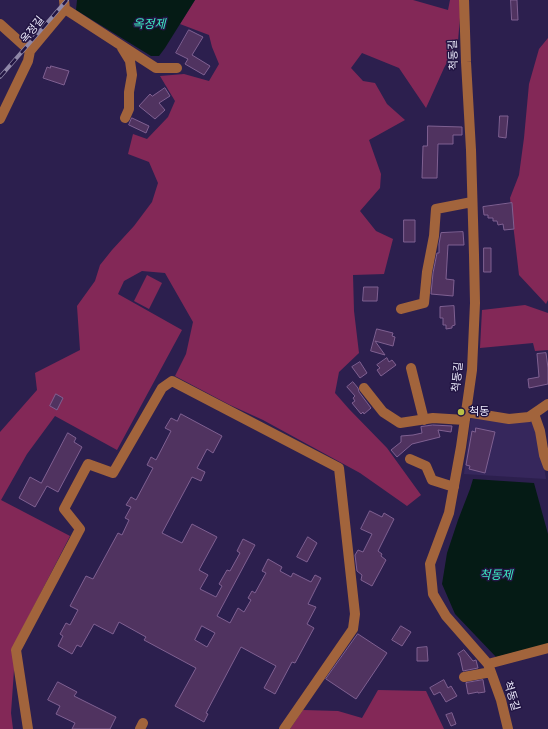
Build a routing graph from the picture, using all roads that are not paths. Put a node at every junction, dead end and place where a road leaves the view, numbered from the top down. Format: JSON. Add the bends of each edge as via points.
{"nodes":[{"id":1,"x":464,"y":0,"type":"edge"},
{"id":2,"x":65,"y":5,"type":"edge"},
{"id":3,"x":0,"y":24,"type":"edge"},
{"id":4,"x":120,"y":45,"type":"junction"},
{"id":5,"x":30,"y":51,"type":"junction"},
{"id":6,"x":177,"y":68,"type":"dead end"},
{"id":7,"x":125,"y":118,"type":"dead end"},
{"id":8,"x":0,"y":120,"type":"edge"},
{"id":9,"x":472,"y":202,"type":"junction"},
{"id":10,"x":401,"y":309,"type":"dead end"},
{"id":11,"x":411,"y":368,"type":"dead end"},
{"id":12,"x":364,"y":388,"type":"dead end"},
{"id":13,"x":548,"y":404,"type":"edge"},
{"id":14,"x":534,"y":414,"type":"junction"},
{"id":15,"x":466,"y":416,"type":"junction"},
{"id":16,"x":424,"y":420,"type":"junction"},
{"id":17,"x":410,"y":459,"type":"dead end"},
{"id":18,"x":548,"y":466,"type":"edge"},
{"id":19,"x":454,"y":487,"type":"junction"},
{"id":20,"x":548,"y":648,"type":"edge"},
{"id":21,"x":489,"y":668,"type":"junction"},
{"id":22,"x":464,"y":676,"type":"dead end"},
{"id":23,"x":30,"y":728,"type":"edge"},
{"id":24,"x":284,"y":729,"type":"edge"},
{"id":25,"x":508,"y":729,"type":"edge"}],
"edges":[{"from":1,"to":9,"type":"street","name":"척동길"},
{"from":2,"to":4,"type":"street"},
{"from":2,"to":5,"type":"street","name":"옥정길"},
{"from":3,"to":5,"type":"street"},
{"from":4,"to":6,"type":"street","via":[[156,68]]},
{"from":4,"to":7,"type":"street","via":[[130,61],[132,76],[129,109]]},
{"from":5,"to":8,"type":"street","name":"옥정길","via":[[28,61]]},
{"from":9,"to":10,"type":"street","via":[[436,209],[424,303]]},
{"from":9,"to":15,"type":"street","name":"척동길","via":[[475,303],[472,370]]},
{"from":11,"to":16,"type":"street"},
{"from":12,"to":16,"type":"street","via":[[383,412],[400,423]]},
{"from":13,"to":14,"type":"street"},
{"from":14,"to":15,"type":"street","via":[[509,419]]},
{"from":14,"to":18,"type":"street"},
{"from":15,"to":16,"type":"street"},
{"from":15,"to":19,"type":"street","name":"척동길"},
{"from":17,"to":19,"type":"street","via":[[426,466],[432,480]]},
{"from":19,"to":21,"type":"street","name":"척동길","via":[[449,513],[430,564],[433,594],[446,616]]},
{"from":20,"to":21,"type":"street"},
{"from":21,"to":22,"type":"street"},
{"from":21,"to":25,"type":"street","name":"척동길"},
{"from":23,"to":24,"type":"street","via":[[16,650],[80,529],[64,509],[88,464],[113,473],[162,388],[172,381],[339,468],[355,614],[353,629]]}]}
